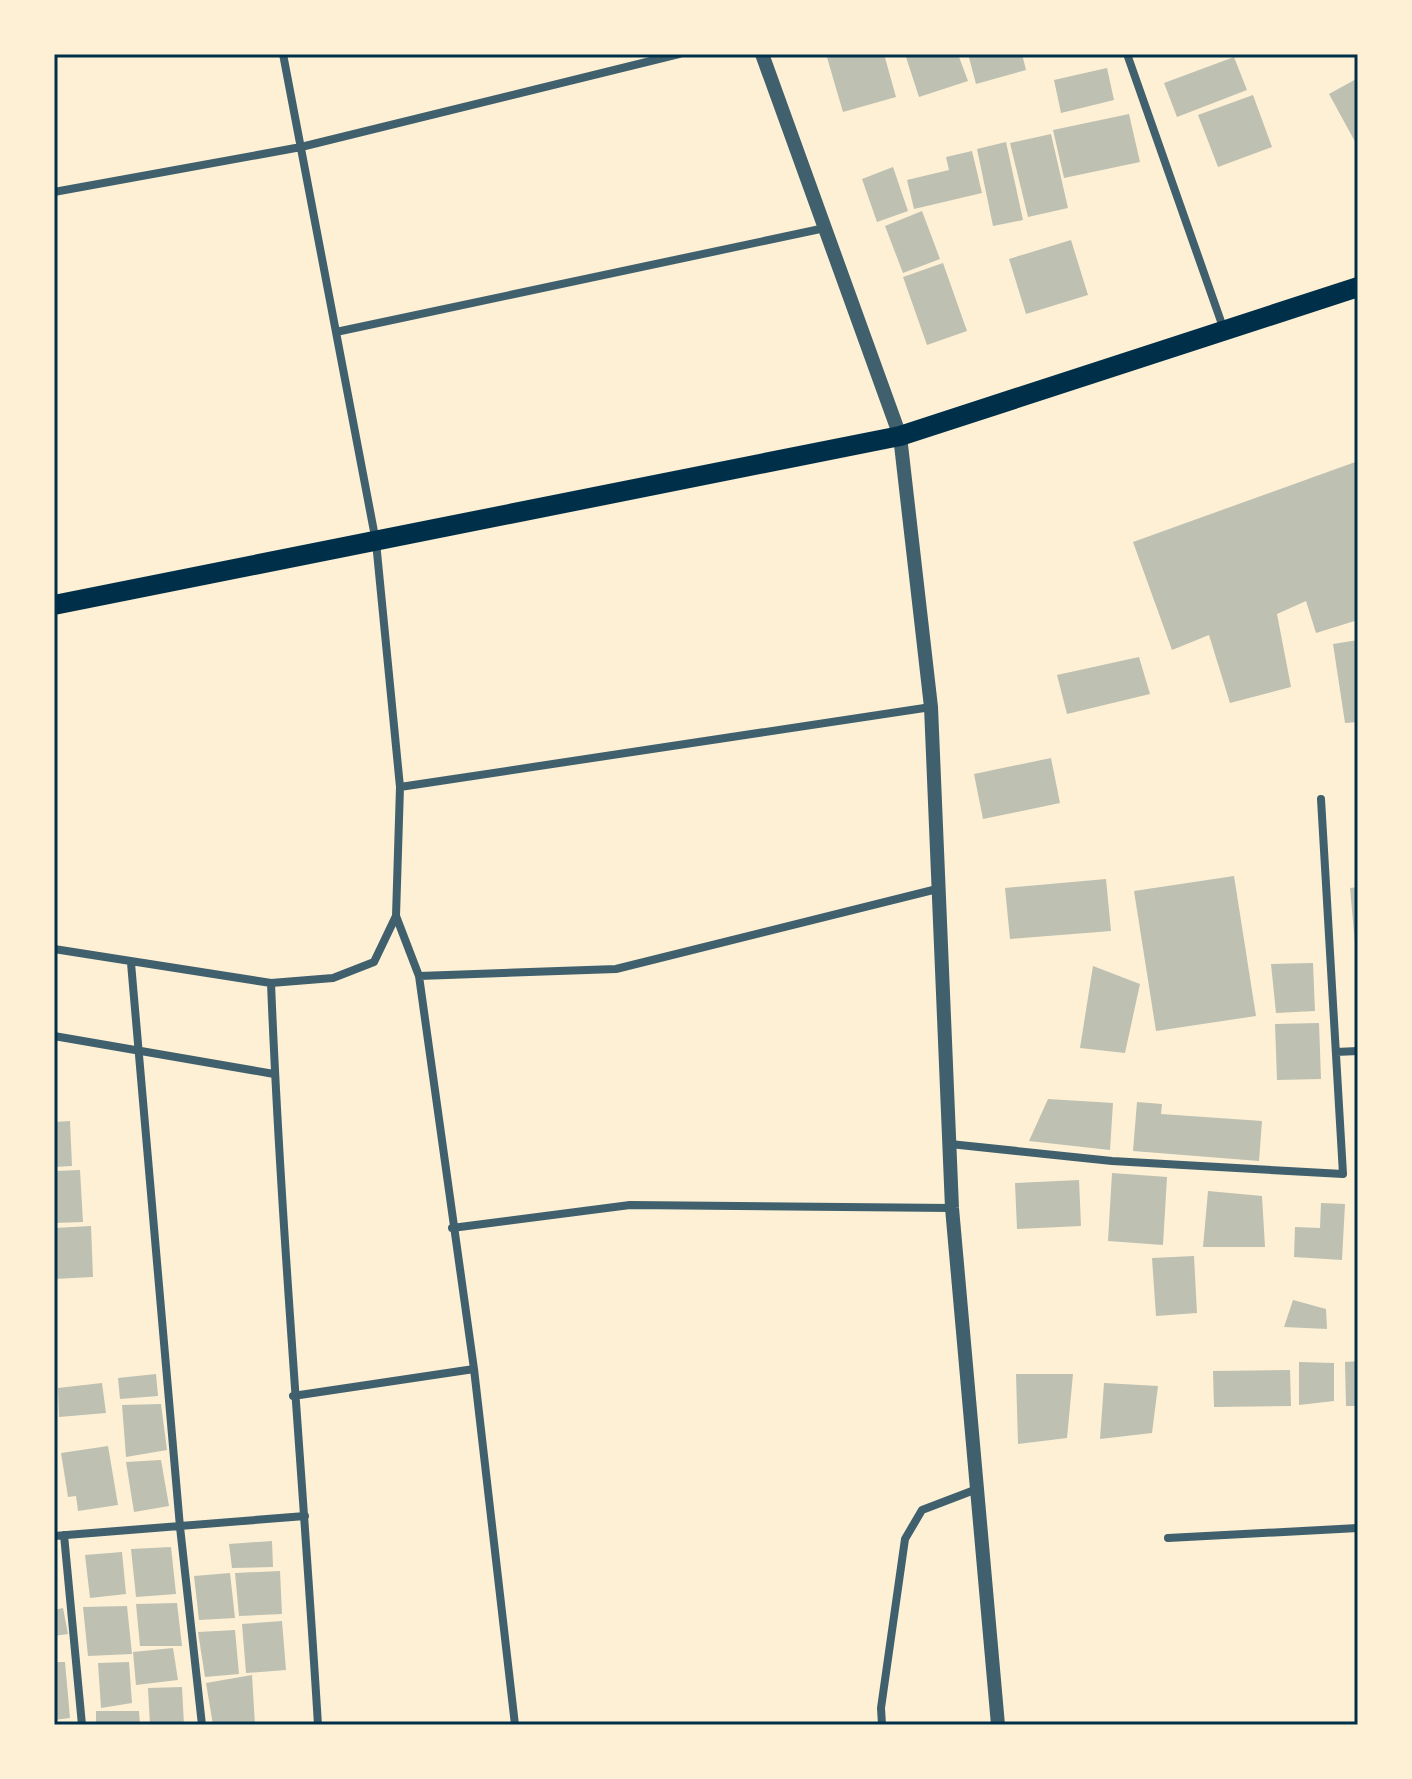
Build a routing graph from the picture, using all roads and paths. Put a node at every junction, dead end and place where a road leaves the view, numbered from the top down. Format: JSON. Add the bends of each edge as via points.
{"nodes":[{"id":1,"x":283,"y":54,"type":"edge"},
{"id":2,"x":679,"y":54,"type":"edge"},
{"id":3,"x":762,"y":54,"type":"edge"},
{"id":4,"x":1127,"y":54,"type":"edge"},
{"id":5,"x":301,"y":147,"type":"junction"},
{"id":6,"x":54,"y":192,"type":"edge"},
{"id":7,"x":825,"y":228,"type":"junction"},
{"id":8,"x":1358,"y":287,"type":"edge"},
{"id":9,"x":1225,"y":330,"type":"junction"},
{"id":10,"x":336,"y":332,"type":"junction"},
{"id":11,"x":900,"y":436,"type":"junction"},
{"id":12,"x":376,"y":542,"type":"junction"},
{"id":13,"x":54,"y":605,"type":"edge"},
{"id":14,"x":931,"y":707,"type":"junction"},
{"id":15,"x":400,"y":787,"type":"junction"},
{"id":16,"x":1321,"y":799,"type":"dead end"},
{"id":17,"x":937,"y":889,"type":"junction"},
{"id":18,"x":396,"y":916,"type":"junction"},
{"id":19,"x":54,"y":949,"type":"edge"},
{"id":20,"x":131,"y":963,"type":"junction"},
{"id":21,"x":419,"y":976,"type":"junction"},
{"id":22,"x":271,"y":983,"type":"junction"},
{"id":23,"x":54,"y":1036,"type":"edge"},
{"id":24,"x":140,"y":1050,"type":"junction"},
{"id":25,"x":1358,"y":1051,"type":"edge"},
{"id":26,"x":1336,"y":1052,"type":"junction"},
{"id":27,"x":274,"y":1074,"type":"junction"},
{"id":28,"x":950,"y":1144,"type":"junction"},
{"id":29,"x":952,"y":1208,"type":"junction"},
{"id":30,"x":452,"y":1228,"type":"junction"},
{"id":31,"x":474,"y":1369,"type":"junction"},
{"id":32,"x":293,"y":1396,"type":"junction"},
{"id":33,"x":977,"y":1489,"type":"junction"},
{"id":34,"x":305,"y":1516,"type":"junction"},
{"id":35,"x":180,"y":1527,"type":"junction"},
{"id":36,"x":1358,"y":1528,"type":"edge"},
{"id":37,"x":59,"y":1535,"type":"edge"},
{"id":38,"x":1168,"y":1538,"type":"dead end"},
{"id":39,"x":82,"y":1725,"type":"edge"},
{"id":40,"x":202,"y":1725,"type":"edge"},
{"id":41,"x":318,"y":1725,"type":"edge"},
{"id":42,"x":515,"y":1725,"type":"edge"},
{"id":43,"x":882,"y":1725,"type":"edge"},
{"id":44,"x":998,"y":1725,"type":"edge"}],
"edges":[{"from":1,"to":5,"type":"street"},
{"from":2,"to":5,"type":"street"},
{"from":3,"to":7,"type":"street"},
{"from":4,"to":9,"type":"street"},
{"from":5,"to":6,"type":"street"},
{"from":5,"to":10,"type":"street"},
{"from":7,"to":10,"type":"street"},
{"from":7,"to":11,"type":"street"},
{"from":8,"to":9,"type":"main road"},
{"from":9,"to":11,"type":"main road"},
{"from":10,"to":12,"type":"street"},
{"from":11,"to":12,"type":"main road"},
{"from":11,"to":14,"type":"street"},
{"from":12,"to":13,"type":"main road"},
{"from":12,"to":15,"type":"street"},
{"from":14,"to":15,"type":"street"},
{"from":14,"to":17,"type":"street"},
{"from":15,"to":18,"type":"street"},
{"from":16,"to":26,"type":"street"},
{"from":17,"to":21,"type":"street","via":[[616,969]]},
{"from":17,"to":28,"type":"street"},
{"from":18,"to":21,"type":"street"},
{"from":18,"to":22,"type":"street","via":[[374,962],[333,978]]},
{"from":19,"to":20,"type":"street"},
{"from":20,"to":22,"type":"street"},
{"from":20,"to":24,"type":"street"},
{"from":21,"to":30,"type":"street"},
{"from":22,"to":27,"type":"street"},
{"from":23,"to":24,"type":"street"},
{"from":24,"to":27,"type":"street"},
{"from":24,"to":35,"type":"street"},
{"from":25,"to":26,"type":"street"},
{"from":26,"to":28,"type":"street","via":[[1343,1174],[1112,1161]]},
{"from":27,"to":32,"type":"street"},
{"from":28,"to":29,"type":"street"},
{"from":29,"to":30,"type":"street","via":[[630,1205]]},
{"from":29,"to":33,"type":"street"},
{"from":30,"to":31,"type":"street"},
{"from":31,"to":32,"type":"street"},
{"from":31,"to":42,"type":"street"},
{"from":32,"to":34,"type":"street"},
{"from":33,"to":43,"type":"street","via":[[922,1510],[905,1539]]},
{"from":33,"to":44,"type":"street"},
{"from":34,"to":35,"type":"street"},
{"from":34,"to":41,"type":"street"},
{"from":35,"to":37,"type":"street"},
{"from":35,"to":40,"type":"street"},
{"from":36,"to":38,"type":"street"},
{"from":37,"to":39,"type":"street"}]}
